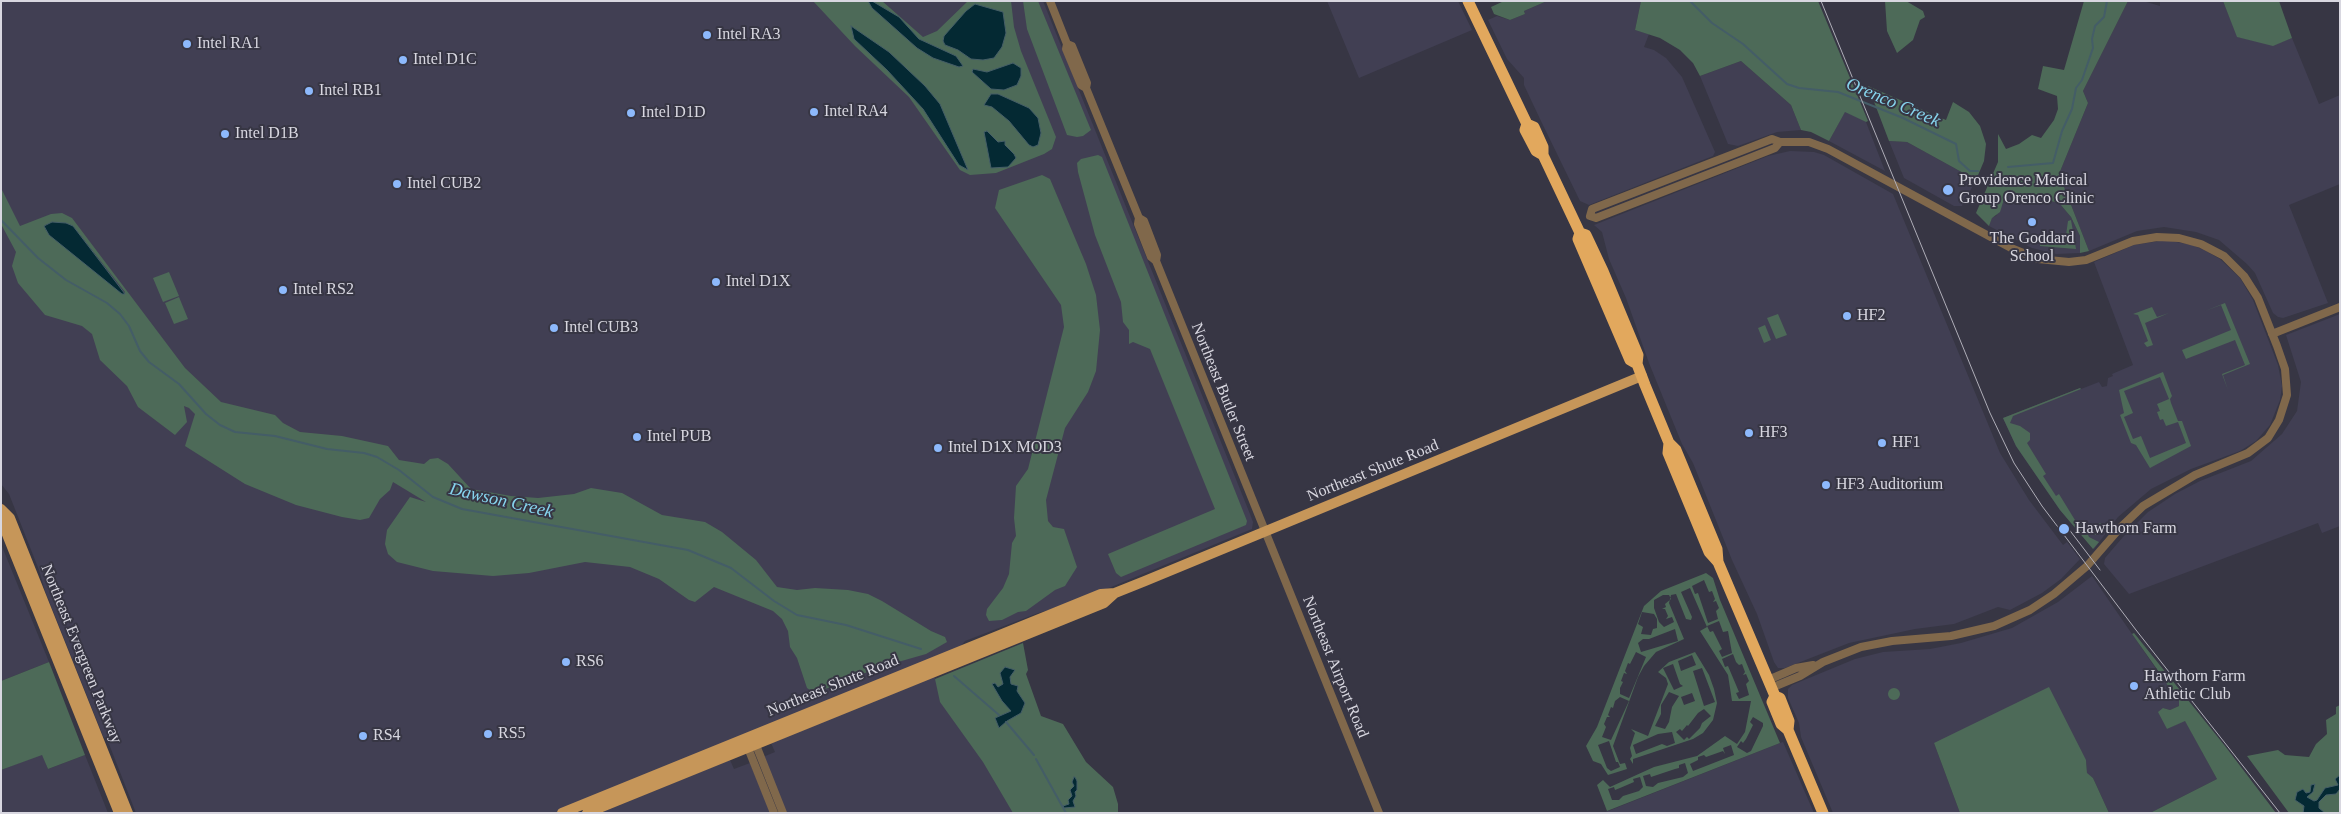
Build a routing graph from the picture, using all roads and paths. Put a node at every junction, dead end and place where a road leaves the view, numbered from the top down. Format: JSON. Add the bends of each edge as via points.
{"nodes":[{"id":1,"x":1050,"y":1,"type":"edge"},
{"id":2,"x":1468,"y":1,"type":"edge"},
{"id":3,"x":1578,"y":227,"type":"junction"},
{"id":4,"x":2340,"y":307,"type":"edge"},
{"id":5,"x":2272,"y":334,"type":"junction"},
{"id":6,"x":1642,"y":376,"type":"junction"},
{"id":7,"x":1,"y":509,"type":"edge"},
{"id":8,"x":1264,"y":532,"type":"junction"},
{"id":9,"x":1771,"y":688,"type":"junction"},
{"id":10,"x":750,"y":742,"type":"junction"},
{"id":11,"x":119,"y":813,"type":"edge"},
{"id":12,"x":128,"y":813,"type":"edge"},
{"id":13,"x":562,"y":813,"type":"edge"},
{"id":14,"x":587,"y":813,"type":"edge"},
{"id":15,"x":774,"y":813,"type":"edge"},
{"id":16,"x":783,"y":813,"type":"edge"},
{"id":17,"x":1379,"y":813,"type":"edge"},
{"id":18,"x":1823,"y":813,"type":"edge"}],
"edges":[{"from":1,"to":8,"type":"street","name":"Northeast Butler Street","via":[[1067,44],[1072,46],[1139,218],[1144,221],[1157,255],[1156,261]]},
{"from":2,"to":3,"type":"highway","via":[[1527,124],[1534,127],[1544,147],[1543,154]]},
{"from":3,"to":5,"type":"street","via":[[1590,216],[1592,209],[1772,139],[1803,141],[1828,149],[2010,248],[2038,259],[2055,262],[2086,260],[2131,242],[2157,237],[2201,244],[2224,256],[2244,276],[2258,298]]},
{"from":3,"to":6,"type":"highway","via":[[1578,239],[1630,360],[1637,364]]},
{"from":4,"to":5,"type":"street"},
{"from":5,"to":9,"type":"street","via":[[2285,369],[2287,395],[2280,420],[2268,438],[2248,453],[2195,475],[2144,506],[2059,591],[1989,628],[1940,638],[1871,645],[1815,665],[1796,668]]},
{"from":6,"to":8,"type":"main road","name":"Northeast Shute Road"},
{"from":6,"to":9,"type":"highway","via":[[1717,549],[1718,562]]},
{"from":7,"to":11,"type":"main road","name":"Northeast Evergreen Parkway","via":[[2,522]]},
{"from":7,"to":12,"type":"main road","name":"Northeast Evergreen Parkway","via":[[10,518]]},
{"from":8,"to":10,"type":"main road","name":"Northeast Shute Road","via":[[1115,593],[1104,603]]},
{"from":8,"to":17,"type":"street","name":"Northeast Airport Road"},
{"from":9,"to":18,"type":"highway","via":[[1780,698],[1789,721],[1788,730]]},
{"from":10,"to":13,"type":"main road","name":"Northeast Shute Road"},
{"from":10,"to":14,"type":"main road","name":"Northeast Shute Road"},
{"from":10,"to":15,"type":"street"},
{"from":10,"to":16,"type":"street"}]}
